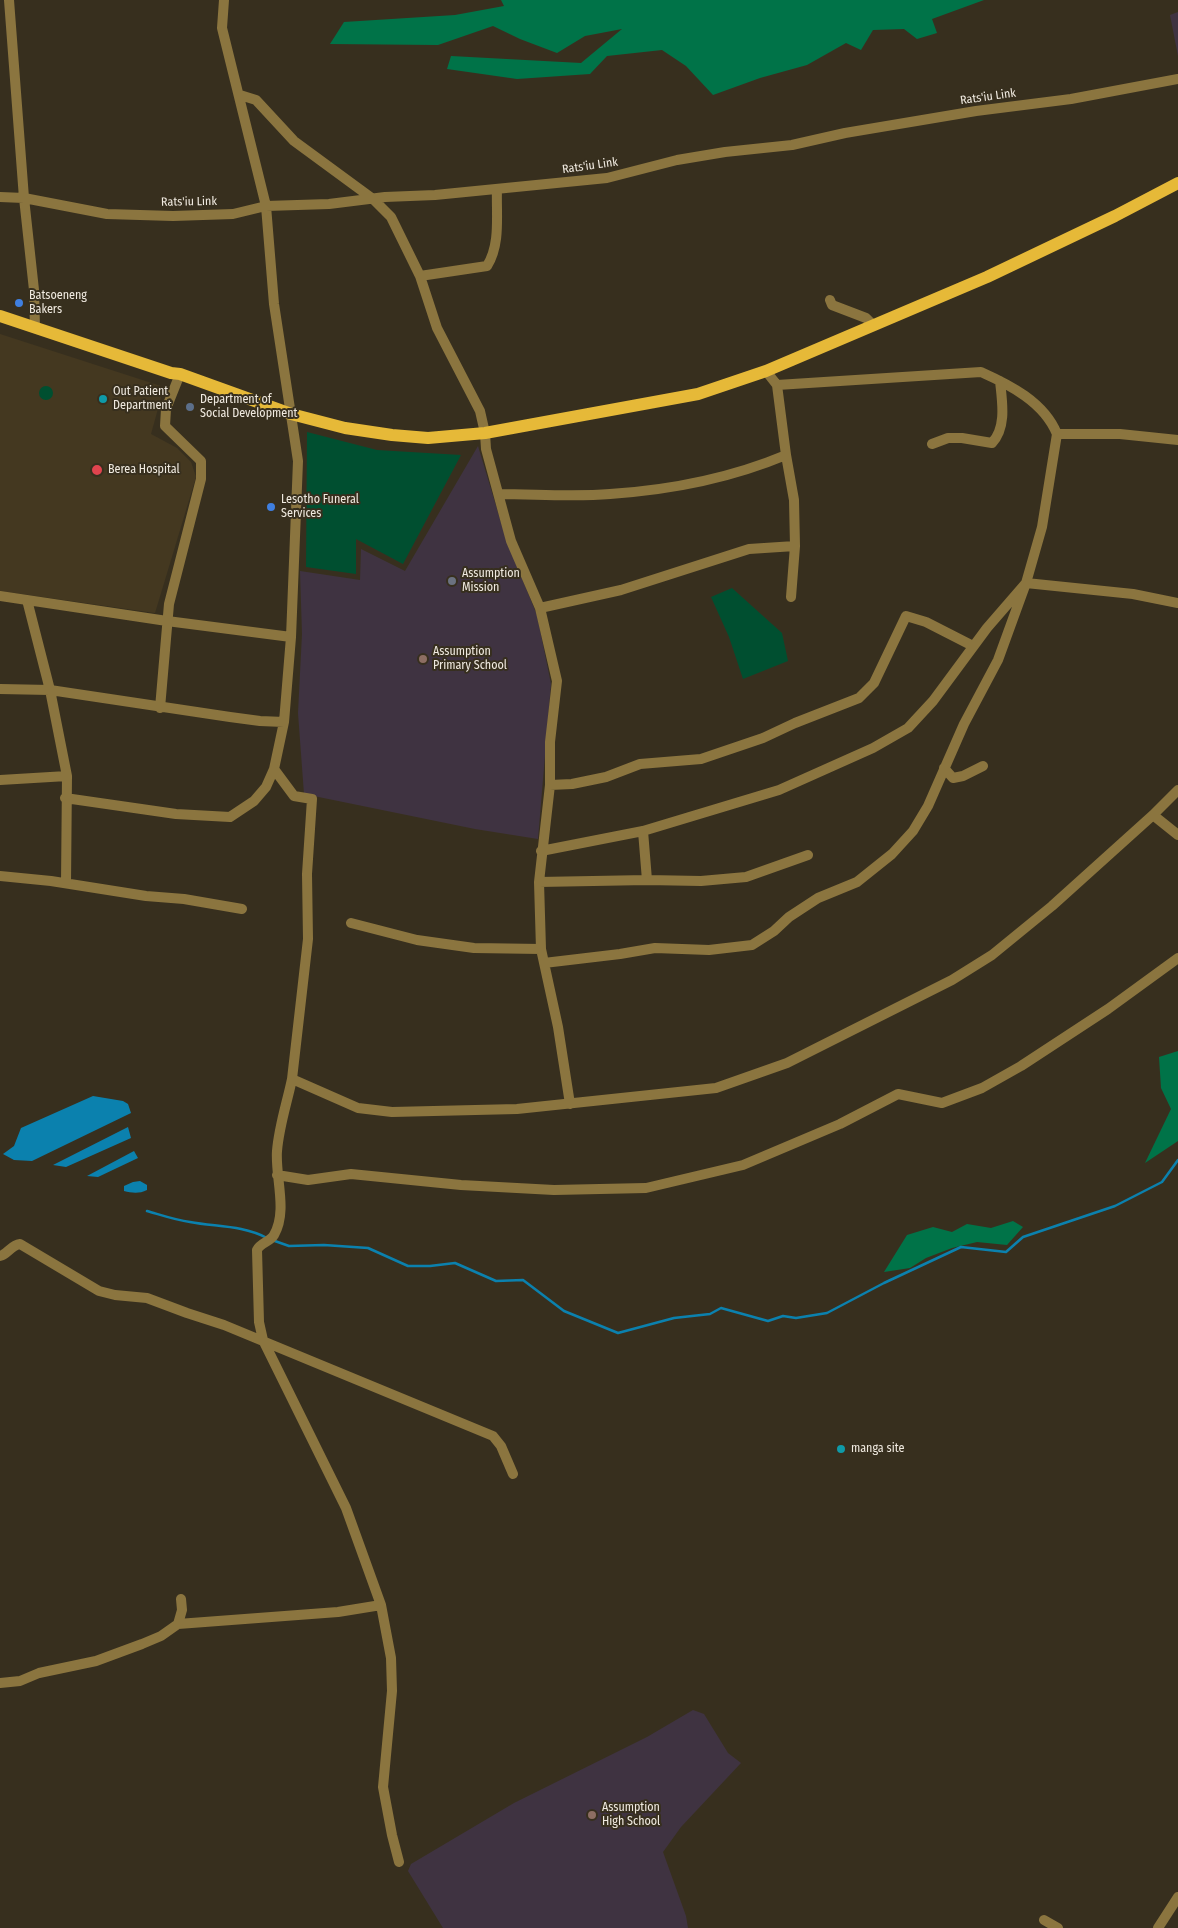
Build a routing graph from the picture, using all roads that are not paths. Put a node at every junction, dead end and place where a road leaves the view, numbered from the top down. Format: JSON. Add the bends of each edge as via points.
{"nodes":[{"id":1,"x":9,"y":0,"type":"edge"},
{"id":2,"x":224,"y":0,"type":"edge"},
{"id":3,"x":1178,"y":79,"type":"edge"},
{"id":4,"x":240,"y":95,"type":"junction"},
{"id":5,"x":1177,"y":185,"type":"edge"},
{"id":6,"x":497,"y":189,"type":"junction"},
{"id":7,"x":0,"y":197,"type":"edge"},
{"id":8,"x":24,"y":198,"type":"junction"},
{"id":9,"x":373,"y":199,"type":"junction"},
{"id":10,"x":266,"y":206,"type":"junction"},
{"id":11,"x":420,"y":276,"type":"junction"},
{"id":12,"x":830,"y":300,"type":"dead end"},
{"id":13,"x":0,"y":316,"type":"edge"},
{"id":14,"x":872,"y":324,"type":"junction"},
{"id":15,"x":35,"y":328,"type":"junction"},
{"id":16,"x":766,"y":371,"type":"junction"},
{"id":17,"x":180,"y":374,"type":"junction"},
{"id":18,"x":1000,"y":381,"type":"junction"},
{"id":19,"x":777,"y":385,"type":"junction"},
{"id":20,"x":291,"y":414,"type":"junction"},
{"id":21,"x":485,"y":433,"type":"junction"},
{"id":22,"x":1057,"y":434,"type":"junction"},
{"id":23,"x":1178,"y":440,"type":"edge"},
{"id":24,"x":932,"y":444,"type":"dead end"},
{"id":25,"x":786,"y":455,"type":"junction"},
{"id":26,"x":499,"y":494,"type":"junction"},
{"id":27,"x":795,"y":546,"type":"junction"},
{"id":28,"x":1026,"y":583,"type":"junction"},
{"id":29,"x":0,"y":596,"type":"edge"},
{"id":30,"x":791,"y":597,"type":"dead end"},
{"id":31,"x":27,"y":600,"type":"junction"},
{"id":32,"x":1178,"y":603,"type":"edge"},
{"id":33,"x":540,"y":608,"type":"junction"},
{"id":34,"x":167,"y":621,"type":"junction"},
{"id":35,"x":291,"y":637,"type":"junction"},
{"id":36,"x":973,"y":646,"type":"junction"},
{"id":37,"x":0,"y":690,"type":"edge"},
{"id":38,"x":50,"y":690,"type":"junction"},
{"id":39,"x":160,"y":708,"type":"junction"},
{"id":40,"x":284,"y":722,"type":"junction"},
{"id":41,"x":983,"y":766,"type":"dead end"},
{"id":42,"x":944,"y":768,"type":"junction"},
{"id":43,"x":274,"y":769,"type":"junction"},
{"id":44,"x":67,"y":776,"type":"junction"},
{"id":45,"x":0,"y":780,"type":"edge"},
{"id":46,"x":550,"y":785,"type":"junction"},
{"id":47,"x":1178,"y":790,"type":"edge"},
{"id":48,"x":65,"y":798,"type":"junction"},
{"id":49,"x":1153,"y":815,"type":"junction"},
{"id":50,"x":642,"y":830,"type":"junction"},
{"id":51,"x":1178,"y":835,"type":"edge"},
{"id":52,"x":541,"y":851,"type":"junction"},
{"id":53,"x":808,"y":855,"type":"dead end"},
{"id":54,"x":0,"y":876,"type":"edge"},
{"id":55,"x":647,"y":880,"type":"junction"},
{"id":56,"x":539,"y":882,"type":"junction"},
{"id":57,"x":66,"y":883,"type":"junction"},
{"id":58,"x":242,"y":909,"type":"dead end"},
{"id":59,"x":351,"y":923,"type":"dead end"},
{"id":60,"x":541,"y":949,"type":"junction"},
{"id":61,"x":1178,"y":958,"type":"edge"},
{"id":62,"x":544,"y":963,"type":"junction"},
{"id":63,"x":292,"y":1078,"type":"junction"},
{"id":64,"x":570,"y":1104,"type":"junction"},
{"id":65,"x":277,"y":1175,"type":"junction"},
{"id":66,"x":0,"y":1256,"type":"edge"},
{"id":67,"x":263,"y":1340,"type":"junction"},
{"id":68,"x":513,"y":1474,"type":"dead end"},
{"id":69,"x":181,"y":1599,"type":"dead end"},
{"id":70,"x":382,"y":1605,"type":"junction"},
{"id":71,"x":178,"y":1624,"type":"junction"},
{"id":72,"x":0,"y":1683,"type":"edge"},
{"id":73,"x":399,"y":1862,"type":"dead end"},
{"id":74,"x":1178,"y":1897,"type":"edge"},
{"id":75,"x":1044,"y":1920,"type":"dead end"},
{"id":76,"x":1058,"y":1928,"type":"edge"},
{"id":77,"x":1158,"y":1928,"type":"edge"}],
"edges":[{"from":1,"to":8,"type":"street"},
{"from":2,"to":4,"type":"street","via":[[222,28]]},
{"from":3,"to":6,"type":"street","name":"Rats'iu Link","via":[[1071,99],[976,111],[792,145],[726,152],[607,178]]},
{"from":4,"to":9,"type":"street","via":[[256,100],[294,140]]},
{"from":4,"to":10,"type":"street"},
{"from":5,"to":14,"type":"main road","via":[[987,277]]},
{"from":6,"to":9,"type":"street","name":"Rats'iu Link"},
{"from":6,"to":11,"type":"street","via":[[496,246],[487,266]]},
{"from":7,"to":8,"type":"street","name":"Rats'iu Link"},
{"from":8,"to":10,"type":"street","name":"Rats'iu Link","via":[[107,214],[233,214]]},
{"from":8,"to":15,"type":"street"},
{"from":9,"to":10,"type":"street","name":"Rats'iu Link"},
{"from":9,"to":11,"type":"street","via":[[392,218]]},
{"from":10,"to":20,"type":"street","via":[[274,304]]},
{"from":11,"to":21,"type":"street","via":[[437,328],[480,411]]},
{"from":12,"to":14,"type":"street","via":[[832,305],[866,318]]},
{"from":13,"to":15,"type":"main road"},
{"from":14,"to":16,"type":"main road"},
{"from":15,"to":17,"type":"main road"},
{"from":16,"to":19,"type":"street"},
{"from":16,"to":21,"type":"main road","via":[[698,394]]},
{"from":17,"to":20,"type":"main road"},
{"from":17,"to":34,"type":"street","via":[[166,409],[165,426],[201,461],[202,479]]},
{"from":18,"to":19,"type":"street","via":[[981,372]]},
{"from":18,"to":22,"type":"street","via":[[1033,402],[1052,422]]},
{"from":18,"to":24,"type":"street","via":[[1002,420],[999,434],[992,443],[948,438]]},
{"from":19,"to":25,"type":"street"},
{"from":20,"to":21,"type":"main road","via":[[345,428],[410,437]]},
{"from":20,"to":35,"type":"street","via":[[298,461]]},
{"from":21,"to":26,"type":"street","via":[[486,449]]},
{"from":22,"to":23,"type":"street","via":[[1120,434]]},
{"from":22,"to":28,"type":"street","via":[[1042,527]]},
{"from":25,"to":26,"type":"street","via":[[682,486],[610,494]]},
{"from":25,"to":27,"type":"street","via":[[794,500]]},
{"from":26,"to":33,"type":"street","via":[[511,541]]},
{"from":27,"to":30,"type":"street"},
{"from":27,"to":33,"type":"street","via":[[749,549],[621,590]]},
{"from":28,"to":32,"type":"street","via":[[1133,594]]},
{"from":28,"to":36,"type":"street"},
{"from":28,"to":42,"type":"street","via":[[998,660]]},
{"from":29,"to":31,"type":"street"},
{"from":31,"to":34,"type":"street"},
{"from":31,"to":38,"type":"street"},
{"from":33,"to":46,"type":"street","via":[[557,681],[550,742]]},
{"from":34,"to":35,"type":"street"},
{"from":34,"to":39,"type":"street"},
{"from":35,"to":40,"type":"street"},
{"from":36,"to":46,"type":"street","via":[[926,622],[906,616],[874,683],[859,698],[763,738],[702,759],[640,764],[606,777]]},
{"from":36,"to":50,"type":"street","via":[[933,701],[908,728],[873,748],[780,790]]},
{"from":37,"to":38,"type":"street"},
{"from":38,"to":39,"type":"street"},
{"from":38,"to":44,"type":"street"},
{"from":39,"to":40,"type":"street"},
{"from":40,"to":43,"type":"street"},
{"from":41,"to":42,"type":"street","via":[[953,778]]},
{"from":42,"to":62,"type":"street","via":[[913,831],[892,854],[857,882],[818,898],[752,945],[709,950],[655,948]]},
{"from":43,"to":48,"type":"street","via":[[266,787],[254,801],[230,818],[176,814]]},
{"from":43,"to":63,"type":"street","via":[[294,796],[312,800],[307,874],[308,939]]},
{"from":44,"to":45,"type":"street"},
{"from":44,"to":48,"type":"street"},
{"from":46,"to":52,"type":"street"},
{"from":47,"to":49,"type":"street"},
{"from":48,"to":57,"type":"street"},
{"from":49,"to":51,"type":"street"},
{"from":49,"to":64,"type":"street","via":[[992,955],[952,980],[787,1063],[716,1088]]},
{"from":50,"to":52,"type":"street"},
{"from":50,"to":55,"type":"street"},
{"from":52,"to":56,"type":"street"},
{"from":53,"to":55,"type":"street","via":[[746,877],[701,881]]},
{"from":54,"to":57,"type":"street"},
{"from":55,"to":56,"type":"street"},
{"from":56,"to":60,"type":"street"},
{"from":57,"to":58,"type":"street"},
{"from":59,"to":60,"type":"street","via":[[417,940],[474,948]]},
{"from":60,"to":62,"type":"street"},
{"from":61,"to":65,"type":"street","via":[[1108,1009],[982,1088],[942,1103],[898,1094],[840,1124],[743,1165],[646,1188],[572,1190],[461,1185],[351,1174],[308,1180]]},
{"from":62,"to":64,"type":"street"},
{"from":63,"to":64,"type":"street","via":[[358,1108],[392,1112],[500,1110]]},
{"from":63,"to":65,"type":"street","via":[[281,1121]]},
{"from":65,"to":67,"type":"street","via":[[280,1217],[274,1236],[259,1245],[257,1250],[259,1322]]},
{"from":66,"to":67,"type":"street","via":[[20,1244],[100,1291],[147,1298]]},
{"from":67,"to":68,"type":"street","via":[[493,1436]]},
{"from":67,"to":70,"type":"street","via":[[346,1508]]},
{"from":69,"to":71,"type":"street"},
{"from":70,"to":71,"type":"street","via":[[338,1612]]},
{"from":70,"to":73,"type":"street","via":[[391,1658],[392,1691],[383,1787]]},
{"from":71,"to":72,"type":"street","via":[[161,1636],[96,1661]]},
{"from":74,"to":77,"type":"street"},
{"from":75,"to":76,"type":"street"}]}
